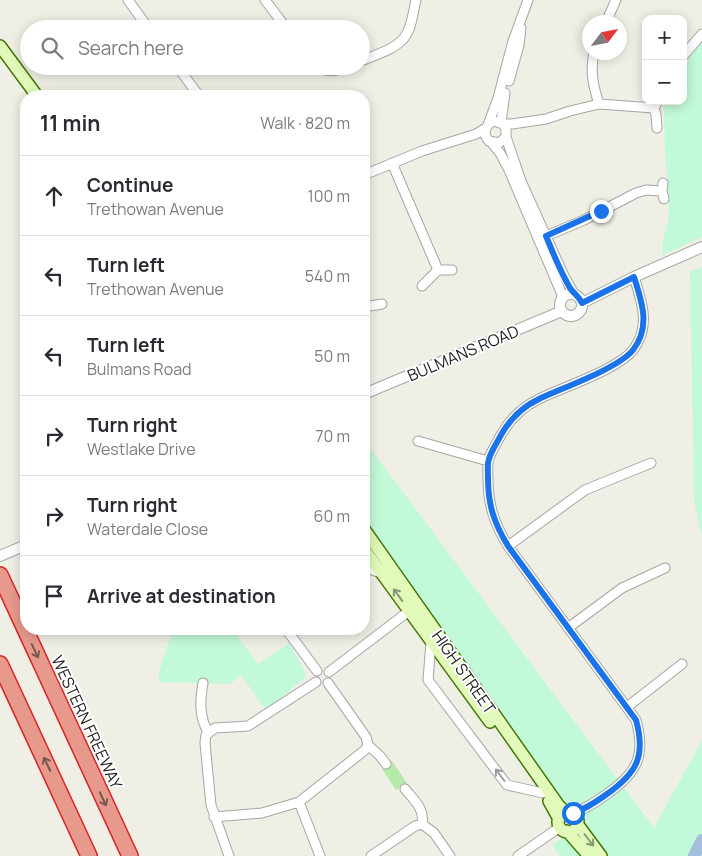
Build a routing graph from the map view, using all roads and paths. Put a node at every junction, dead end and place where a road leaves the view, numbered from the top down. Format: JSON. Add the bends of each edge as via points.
{"nodes":[{"id":1,"x":128,"y":0,"type":"edge"},
{"id":2,"x":265,"y":0,"type":"edge"},
{"id":3,"x":416,"y":0,"type":"edge"},
{"id":4,"x":528,"y":0,"type":"edge"},
{"id":5,"x":616,"y":0,"type":"edge"},
{"id":6,"x":523,"y":13,"type":"junction"},
{"id":7,"x":609,"y":15,"type":"edge"},
{"id":8,"x":142,"y":20,"type":"edge"},
{"id":9,"x":280,"y":20,"type":"edge"},
{"id":10,"x":702,"y":34,"type":"edge"},
{"id":11,"x":0,"y":46,"type":"edge"},
{"id":12,"x":687,"y":51,"type":"edge"},
{"id":13,"x":370,"y":56,"type":"edge"},
{"id":14,"x":593,"y":60,"type":"edge"},
{"id":15,"x":20,"y":74,"type":"edge"},
{"id":16,"x":21,"y":75,"type":"edge"},
{"id":17,"x":184,"y":75,"type":"edge"},
{"id":18,"x":32,"y":90,"type":"edge"},
{"id":19,"x":195,"y":90,"type":"edge"},
{"id":20,"x":599,"y":104,"type":"junction"},
{"id":21,"x":642,"y":105,"type":"edge"},
{"id":22,"x":656,"y":105,"type":"edge"},
{"id":23,"x":534,"y":120,"type":"junction"},
{"id":24,"x":502,"y":123,"type":"junction"},
{"id":25,"x":487,"y":126,"type":"junction"},
{"id":26,"x":658,"y":128,"type":"dead end"},
{"id":27,"x":506,"y":136,"type":"junction"},
{"id":28,"x":461,"y":139,"type":"junction"},
{"id":29,"x":490,"y":142,"type":"junction"},
{"id":30,"x":392,"y":164,"type":"junction"},
{"id":31,"x":370,"y":173,"type":"edge"},
{"id":32,"x":663,"y":191,"type":"dead end"},
{"id":33,"x":546,"y":236,"type":"junction"},
{"id":34,"x":702,"y":247,"type":"edge"},
{"id":35,"x":438,"y":270,"type":"junction"},
{"id":36,"x":452,"y":270,"type":"dead end"},
{"id":37,"x":634,"y":277,"type":"junction"},
{"id":38,"x":422,"y":286,"type":"dead end"},
{"id":39,"x":574,"y":294,"type":"junction"},
{"id":40,"x":563,"y":297,"type":"junction"},
{"id":41,"x":582,"y":303,"type":"junction"},
{"id":42,"x":382,"y":304,"type":"dead end"},
{"id":43,"x":370,"y":307,"type":"edge"},
{"id":44,"x":562,"y":311,"type":"junction"},
{"id":45,"x":370,"y":391,"type":"edge"},
{"id":46,"x":418,"y":441,"type":"dead end"},
{"id":47,"x":488,"y":461,"type":"junction"},
{"id":48,"x":651,"y":463,"type":"dead end"},
{"id":49,"x":370,"y":538,"type":"edge"},
{"id":50,"x":508,"y":546,"type":"junction"},
{"id":51,"x":20,"y":547,"type":"edge"},
{"id":52,"x":4,"y":554,"type":"edge"},
{"id":53,"x":370,"y":557,"type":"edge"},
{"id":54,"x":665,"y":568,"type":"dead end"},
{"id":55,"x":370,"y":569,"type":"edge"},
{"id":56,"x":382,"y":573,"type":"junction"},
{"id":57,"x":0,"y":575,"type":"edge"},
{"id":58,"x":409,"y":611,"type":"junction"},
{"id":59,"x":20,"y":618,"type":"edge"},
{"id":60,"x":568,"y":628,"type":"junction"},
{"id":61,"x":28,"y":635,"type":"edge"},
{"id":62,"x":290,"y":635,"type":"edge"},
{"id":63,"x":431,"y":642,"type":"junction"},
{"id":64,"x":0,"y":664,"type":"edge"},
{"id":65,"x":682,"y":664,"type":"dead end"},
{"id":66,"x":317,"y":671,"type":"junction"},
{"id":67,"x":329,"y":672,"type":"junction"},
{"id":68,"x":316,"y":682,"type":"junction"},
{"id":69,"x":203,"y":683,"type":"dead end"},
{"id":70,"x":328,"y":683,"type":"junction"},
{"id":71,"x":627,"y":706,"type":"junction"},
{"id":72,"x":208,"y":732,"type":"junction"},
{"id":73,"x":368,"y":745,"type":"junction"},
{"id":74,"x":386,"y":764,"type":"dead end"},
{"id":75,"x":405,"y":789,"type":"dead end"},
{"id":76,"x":543,"y":793,"type":"junction"},
{"id":77,"x":299,"y":802,"type":"junction"},
{"id":78,"x":214,"y":817,"type":"junction"},
{"id":79,"x":569,"y":821,"type":"junction"},
{"id":80,"x":422,"y":824,"type":"junction"},
{"id":81,"x":89,"y":856,"type":"edge"},
{"id":82,"x":130,"y":856,"type":"edge"},
{"id":83,"x":229,"y":856,"type":"edge"},
{"id":84,"x":320,"y":856,"type":"edge"},
{"id":85,"x":371,"y":856,"type":"edge"},
{"id":86,"x":450,"y":856,"type":"edge"},
{"id":87,"x":518,"y":856,"type":"edge"},
{"id":88,"x":589,"y":856,"type":"edge"},
{"id":89,"x":601,"y":856,"type":"edge"}],
"edges":[{"from":1,"to":8,"type":"street"},
{"from":2,"to":9,"type":"street"},
{"from":3,"to":13,"type":"street","via":[[404,38],[396,46]]},
{"from":4,"to":6,"type":"street"},
{"from":5,"to":7,"type":"street"},
{"from":6,"to":24,"type":"street","via":[[519,45],[503,101]]},
{"from":6,"to":25,"type":"street"},
{"from":10,"to":12,"type":"street"},
{"from":11,"to":15,"type":"main road"},
{"from":14,"to":20,"type":"street","via":[[592,80]]},
{"from":16,"to":18,"type":"main road"},
{"from":17,"to":19,"type":"street"},
{"from":20,"to":21,"type":"street"},
{"from":20,"to":23,"type":"street"},
{"from":22,"to":26,"type":"street"},
{"from":23,"to":24,"type":"street"},
{"from":23,"to":27,"type":"street"},
{"from":24,"to":25,"type":"street","via":[[494,122]]},
{"from":24,"to":27,"type":"street"},
{"from":25,"to":28,"type":"street"},
{"from":25,"to":29,"type":"street","via":[[485,135]]},
{"from":27,"to":29,"type":"street","via":[[499,143]]},
{"from":27,"to":33,"type":"street","via":[[521,181]]},
{"from":28,"to":29,"type":"street"},
{"from":28,"to":30,"type":"street"},
{"from":29,"to":40,"type":"street","via":[[509,170]]},
{"from":30,"to":31,"type":"street"},
{"from":30,"to":35,"type":"street"},
{"from":32,"to":33,"type":"street","via":[[636,193]]},
{"from":33,"to":39,"type":"street"},
{"from":34,"to":37,"type":"street"},
{"from":35,"to":36,"type":"street"},
{"from":35,"to":38,"type":"street"},
{"from":37,"to":41,"type":"street"},
{"from":37,"to":47,"type":"street","via":[[644,314],[641,335],[634,350],[624,359],[519,410],[505,427]]},
{"from":39,"to":40,"type":"street"},
{"from":39,"to":41,"type":"street"},
{"from":40,"to":44,"type":"street"},
{"from":41,"to":44,"type":"street","via":[[576,315],[568,316]]},
{"from":42,"to":43,"type":"street"},
{"from":44,"to":45,"type":"street","name":"BULMANS ROAD"},
{"from":46,"to":47,"type":"street"},
{"from":47,"to":50,"type":"street","via":[[491,512]]},
{"from":48,"to":50,"type":"street","via":[[585,490]]},
{"from":49,"to":79,"type":"main road","name":"HIGH STREET"},
{"from":50,"to":60,"type":"street"},
{"from":51,"to":52,"type":"street"},
{"from":53,"to":56,"type":"main road","name":"HIGH STREET"},
{"from":54,"to":60,"type":"street","via":[[617,591]]},
{"from":55,"to":56,"type":"street"},
{"from":58,"to":56,"type":"main road","name":"HIGH STREET","one_way":true},
{"from":57,"to":59,"type":"highway","name":"WESTERN FREEWAY","one_way":true},
{"from":58,"to":63,"type":"main road","name":"HIGH STREET"},
{"from":58,"to":67,"type":"street"},
{"from":60,"to":71,"type":"street"},
{"from":61,"to":82,"type":"highway","name":"WESTERN FREEWAY","one_way":true},
{"from":62,"to":66,"type":"street"},
{"from":63,"to":76,"type":"main road","name":"HIGH STREET"},
{"from":76,"to":63,"type":"street","one_way":true,"via":[[507,785],[443,702],[428,680]]},
{"from":81,"to":64,"type":"highway","one_way":true},
{"from":65,"to":71,"type":"street"},
{"from":66,"to":67,"type":"street","via":[[324,669]]},
{"from":66,"to":68,"type":"street","via":[[314,675]]},
{"from":67,"to":70,"type":"street"},
{"from":68,"to":70,"type":"street"},
{"from":68,"to":72,"type":"street","via":[[248,726],[215,728]]},
{"from":69,"to":72,"type":"street","via":[[202,715]]},
{"from":70,"to":73,"type":"street","via":[[361,727]]},
{"from":71,"to":79,"type":"street","via":[[641,736],[638,759],[624,782]]},
{"from":72,"to":78,"type":"street","via":[[205,743]]},
{"from":73,"to":74,"type":"street"},
{"from":73,"to":77,"type":"street","via":[[366,750]]},
{"from":75,"to":80,"type":"street","via":[[424,816]]},
{"from":76,"to":79,"type":"main road","name":"HIGH STREET"},
{"from":77,"to":78,"type":"street","via":[[262,813]]},
{"from":77,"to":84,"type":"street"},
{"from":78,"to":83,"type":"street"},
{"from":79,"to":87,"type":"street"},
{"from":79,"to":88,"type":"main road","name":"HIGH STREET"},
{"from":79,"to":89,"type":"main road","name":"HIGH STREET","one_way":true},
{"from":80,"to":85,"type":"street"},
{"from":80,"to":86,"type":"street","via":[[434,833]]}]}
